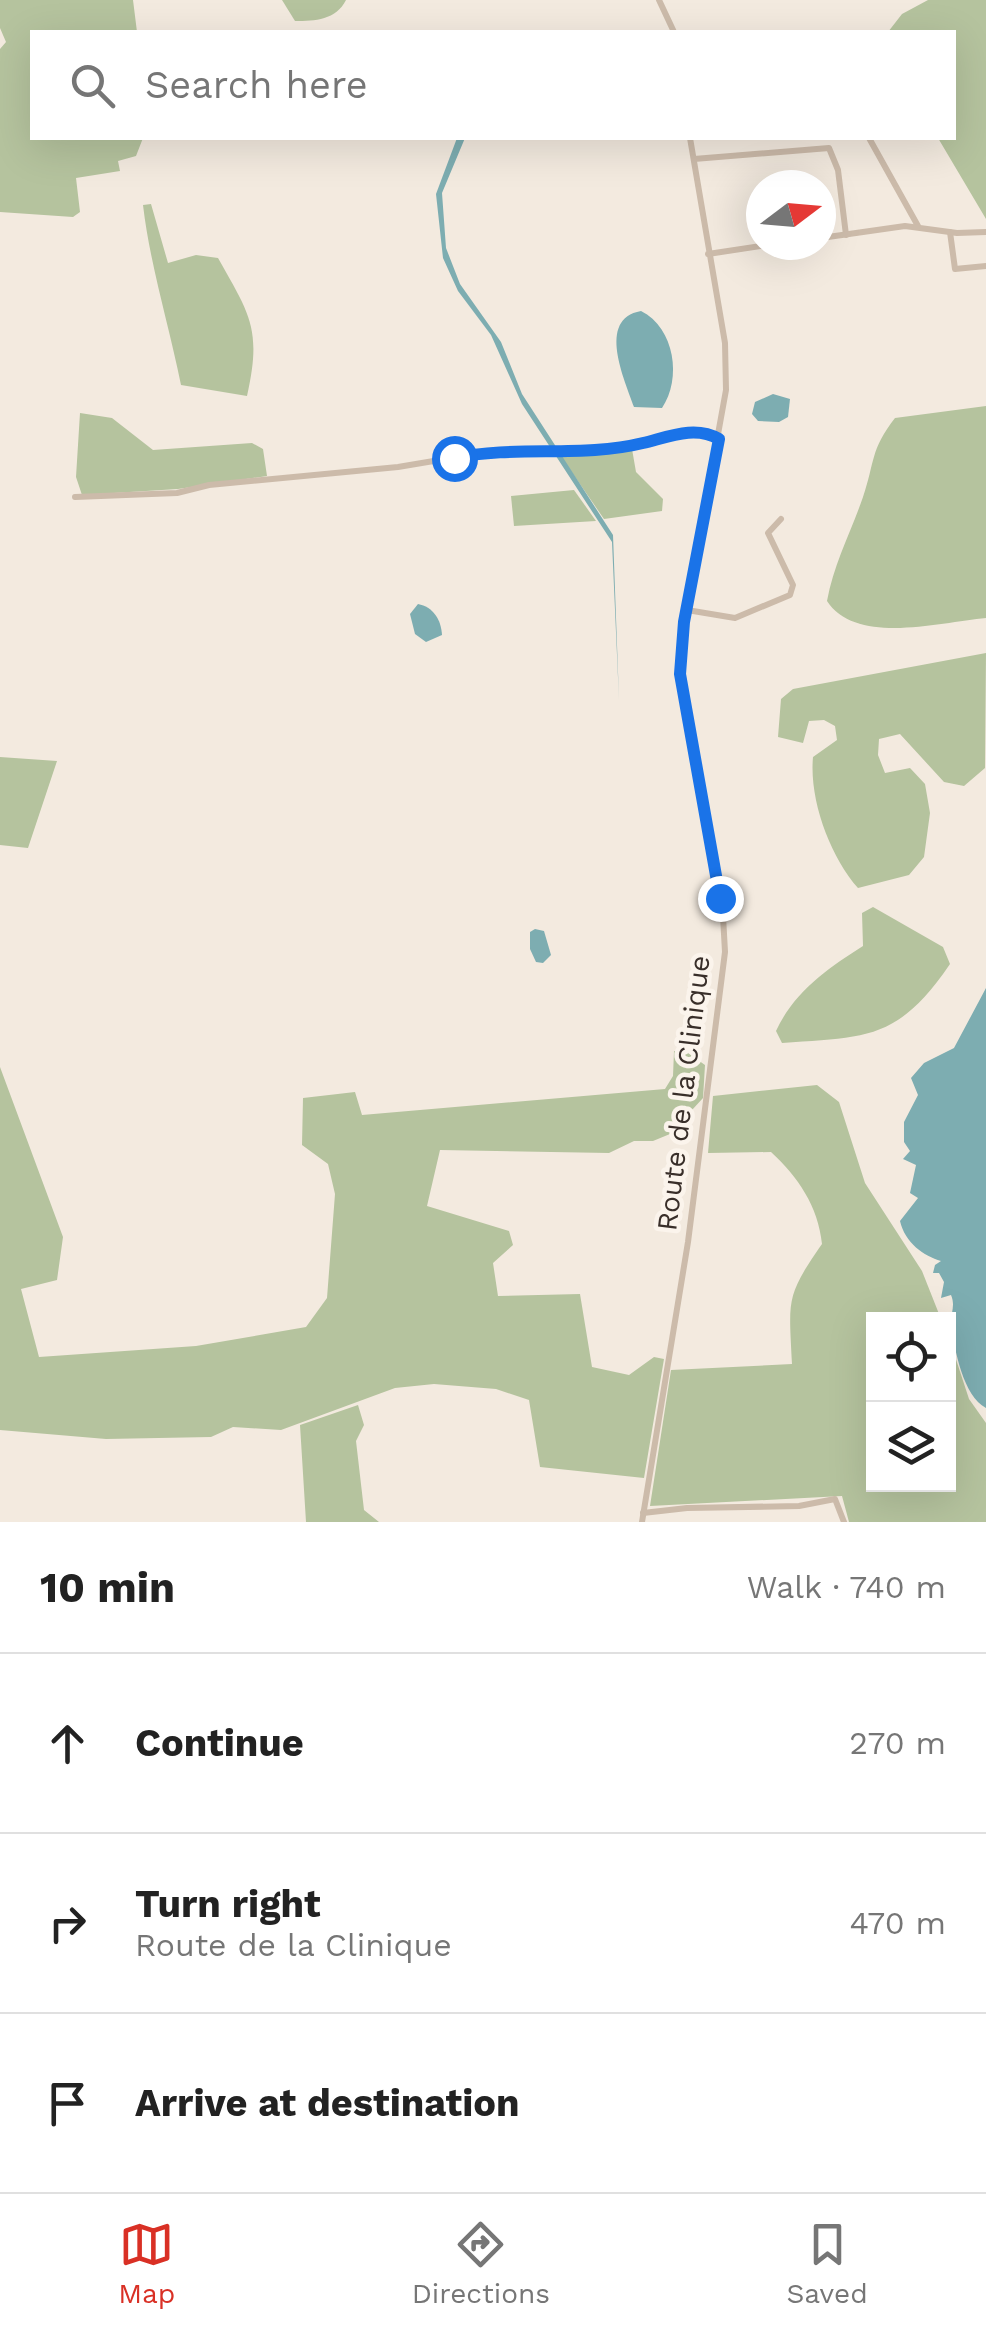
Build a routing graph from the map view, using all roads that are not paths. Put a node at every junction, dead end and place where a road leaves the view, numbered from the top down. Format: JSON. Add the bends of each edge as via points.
{"nodes":[{"id":1,"x":659,"y":0,"type":"edge"},
{"id":2,"x":673,"y":30,"type":"edge"},
{"id":3,"x":690,"y":140,"type":"edge"},
{"id":4,"x":823,"y":140,"type":"edge"},
{"id":5,"x":870,"y":140,"type":"edge"},
{"id":6,"x":818,"y":147,"type":"junction"},
{"id":7,"x":694,"y":158,"type":"junction"},
{"id":8,"x":918,"y":226,"type":"junction"},
{"id":9,"x":950,"y":232,"type":"junction"},
{"id":10,"x":986,"y":232,"type":"edge"},
{"id":11,"x":846,"y":235,"type":"junction"},
{"id":12,"x":836,"y":236,"type":"edge"},
{"id":13,"x":746,"y":248,"type":"edge"},
{"id":14,"x":708,"y":254,"type":"junction"},
{"id":15,"x":986,"y":266,"type":"edge"},
{"id":16,"x":719,"y":439,"type":"junction"},
{"id":17,"x":74,"y":497,"type":"dead end"},
{"id":18,"x":781,"y":518,"type":"dead end"},
{"id":19,"x":686,"y":610,"type":"junction"},
{"id":20,"x":643,"y":1518,"type":"edge"},
{"id":21,"x":844,"y":1522,"type":"edge"}],
"edges":[{"from":1,"to":2,"type":"street"},
{"from":3,"to":7,"type":"street","name":"Route de la Clinique"},
{"from":4,"to":6,"type":"street"},
{"from":5,"to":8,"type":"street"},
{"from":6,"to":7,"type":"street"},
{"from":6,"to":11,"type":"street","via":[[835,157]]},
{"from":7,"to":14,"type":"street","name":"Route de la Clinique"},
{"from":8,"to":9,"type":"street"},
{"from":8,"to":11,"type":"street"},
{"from":9,"to":10,"type":"street"},
{"from":9,"to":15,"type":"street","via":[[955,270]]},
{"from":11,"to":12,"type":"street"},
{"from":13,"to":14,"type":"street"},
{"from":14,"to":16,"type":"street","name":"Route de la Clinique","via":[[726,352]]},
{"from":16,"to":17,"type":"street","via":[[696,431],[631,446],[493,450],[177,494]]},
{"from":16,"to":19,"type":"street","name":"Route de la Clinique"},
{"from":18,"to":19,"type":"street","via":[[768,533],[793,585],[790,595],[736,618]]},
{"from":19,"to":20,"type":"street","name":"Route de la Clinique","via":[[682,697],[724,952],[688,1242]]},
{"from":20,"to":21,"type":"street","via":[[687,1508],[799,1506],[835,1498]]}]}
